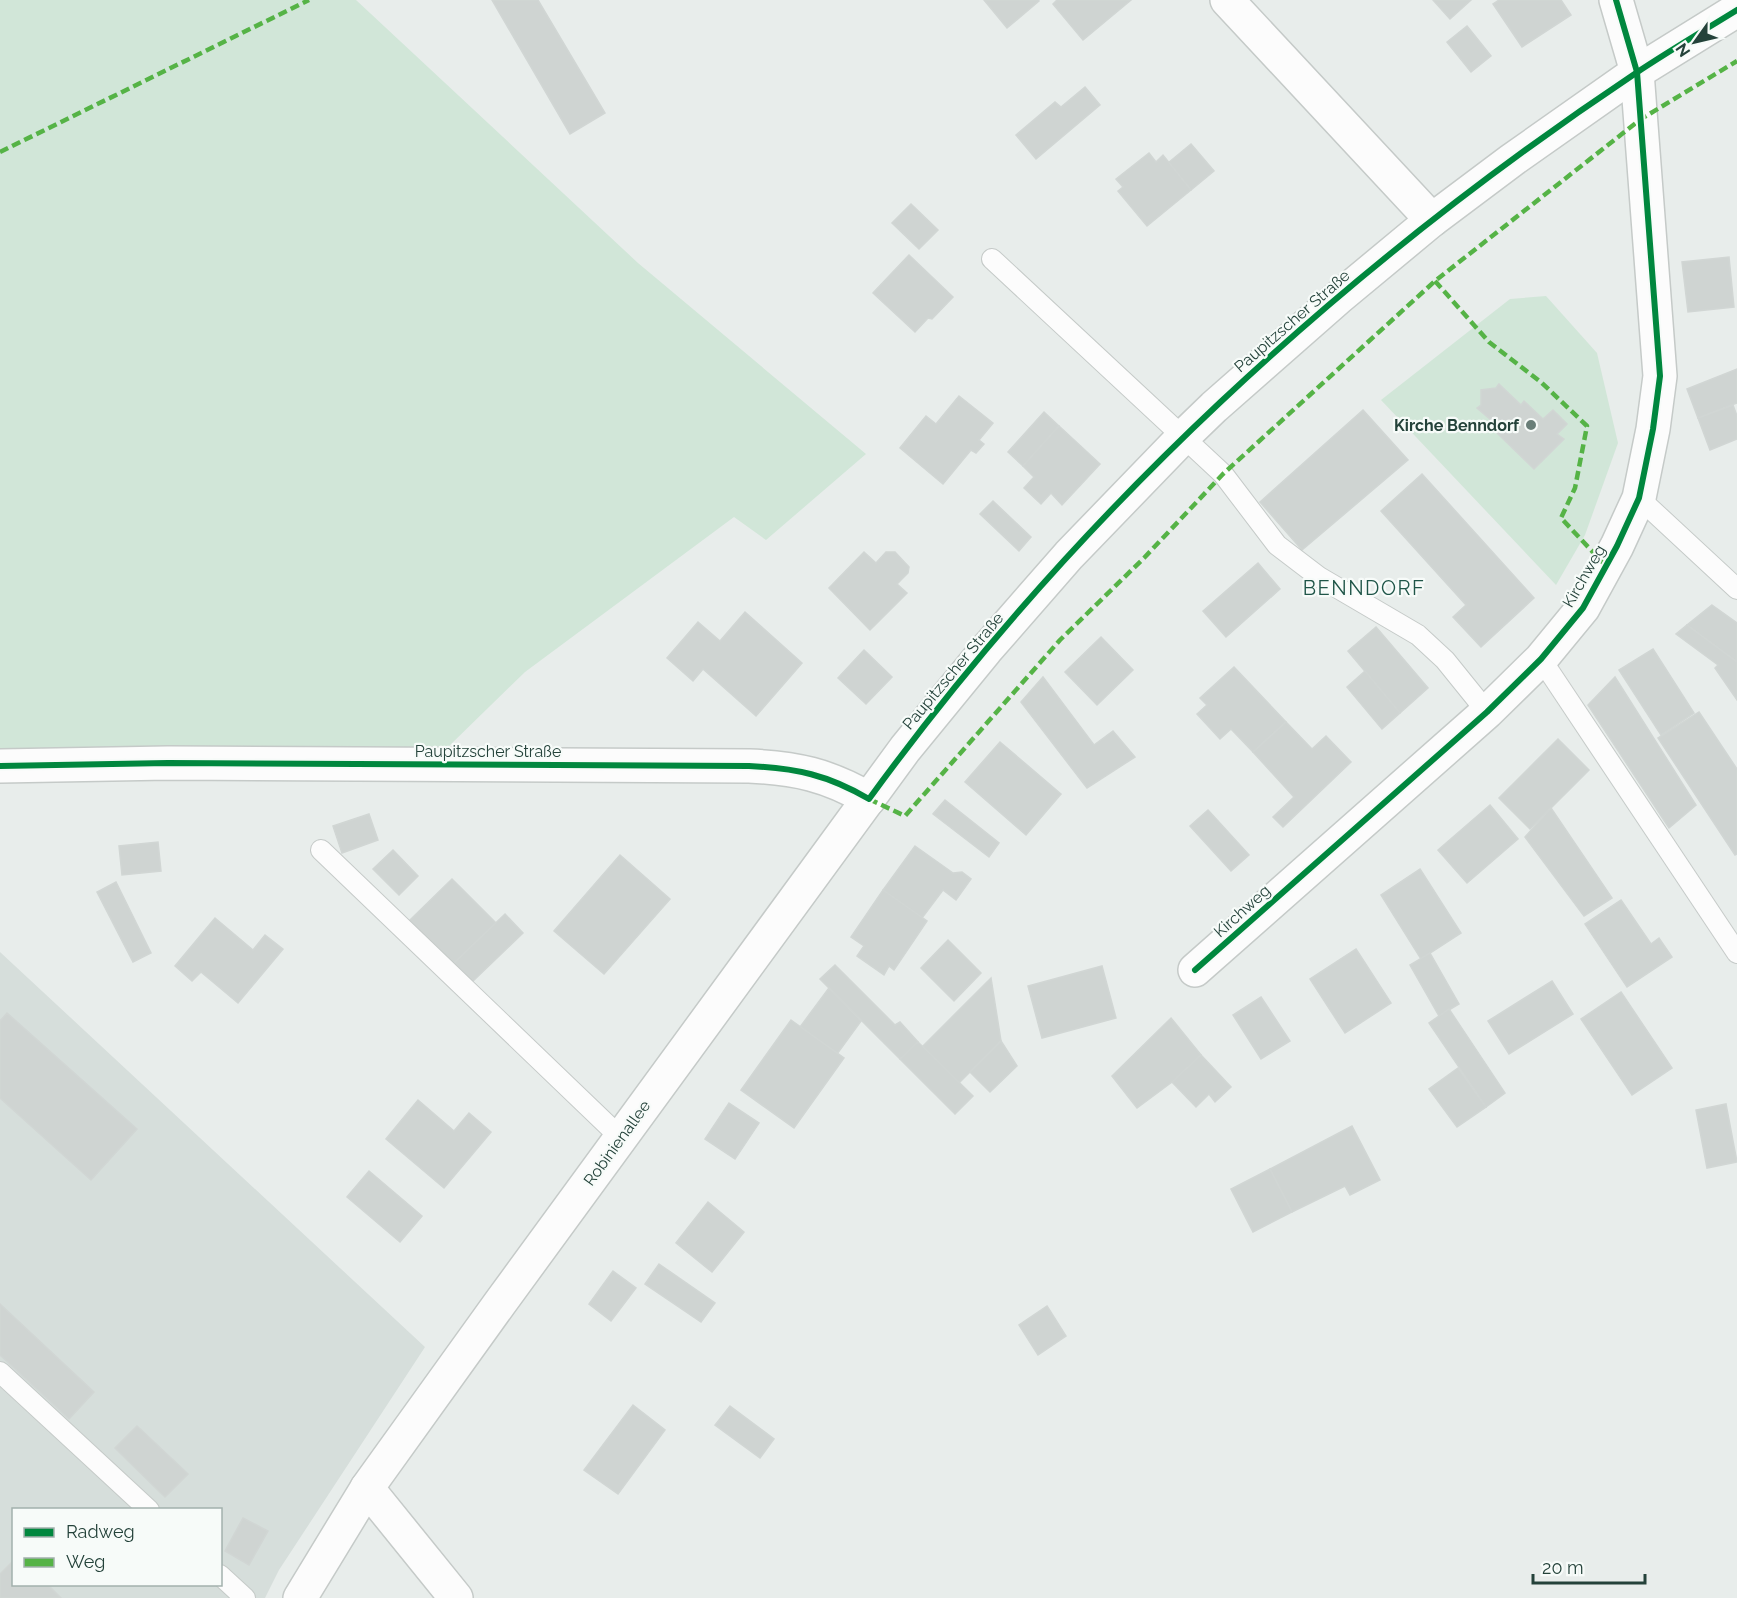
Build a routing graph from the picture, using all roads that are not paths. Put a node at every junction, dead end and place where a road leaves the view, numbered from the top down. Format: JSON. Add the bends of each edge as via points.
{"nodes":[{"id":1,"x":1227,"y":0,"type":"edge"},
{"id":2,"x":1616,"y":0,"type":"edge"},
{"id":3,"x":1737,"y":10,"type":"edge"},
{"id":4,"x":1637,"y":72,"type":"junction"},
{"id":5,"x":1432,"y":220,"type":"junction"},
{"id":6,"x":992,"y":259,"type":"dead end"},
{"id":7,"x":1184,"y":436,"type":"junction"},
{"id":8,"x":1640,"y":498,"type":"junction"},
{"id":9,"x":1737,"y":589,"type":"edge"},
{"id":10,"x":1541,"y":659,"type":"junction"},
{"id":11,"x":1487,"y":712,"type":"junction"},
{"id":12,"x":0,"y":766,"type":"edge"},
{"id":13,"x":869,"y":799,"type":"junction"},
{"id":14,"x":321,"y":850,"type":"dead end"},
{"id":15,"x":1737,"y":953,"type":"edge"},
{"id":16,"x":1196,"y":970,"type":"dead end"},
{"id":17,"x":621,"y":1138,"type":"junction"},
{"id":18,"x":0,"y":1372,"type":"edge"},
{"id":19,"x":367,"y":1488,"type":"junction"},
{"id":20,"x":148,"y":1508,"type":"edge"},
{"id":21,"x":222,"y":1577,"type":"edge"},
{"id":22,"x":245,"y":1598,"type":"edge"},
{"id":23,"x":300,"y":1598,"type":"edge"},
{"id":24,"x":456,"y":1598,"type":"edge"}],
"edges":[{"from":1,"to":5,"type":"street"},
{"from":2,"to":4,"type":"street","name":"Kirchweg"},
{"from":3,"to":4,"type":"street","name":"Paupitzscher Straße"},
{"from":4,"to":5,"type":"street","name":"Paupitzscher Straße"},
{"from":4,"to":8,"type":"street","name":"Kirchweg","via":[[1660,376]]},
{"from":5,"to":7,"type":"street","name":"Paupitzscher Straße"},
{"from":6,"to":7,"type":"lane"},
{"from":7,"to":11,"type":"lane","via":[[1223,474],[1277,545],[1319,577],[1418,635],[1445,660]]},
{"from":7,"to":13,"type":"street","name":"Paupitzscher Straße","via":[[1069,555],[986,650]]},
{"from":8,"to":9,"type":"lane"},
{"from":8,"to":10,"type":"street","name":"Kirchweg","via":[[1583,608]]},
{"from":10,"to":11,"type":"street","name":"Kirchweg"},
{"from":10,"to":15,"type":"lane"},
{"from":11,"to":16,"type":"street","name":"Kirchweg"},
{"from":12,"to":13,"type":"street","name":"Paupitzscher Straße","via":[[192,763],[761,767],[820,776]]},
{"from":13,"to":17,"type":"street","name":"Robinienallee"},
{"from":14,"to":17,"type":"lane"},
{"from":17,"to":19,"type":"street","name":"Robinienallee"},
{"from":18,"to":20,"type":"lane"},
{"from":19,"to":23,"type":"street","name":"Robinienallee"},
{"from":19,"to":24,"type":"street"},
{"from":21,"to":22,"type":"lane"}]}
